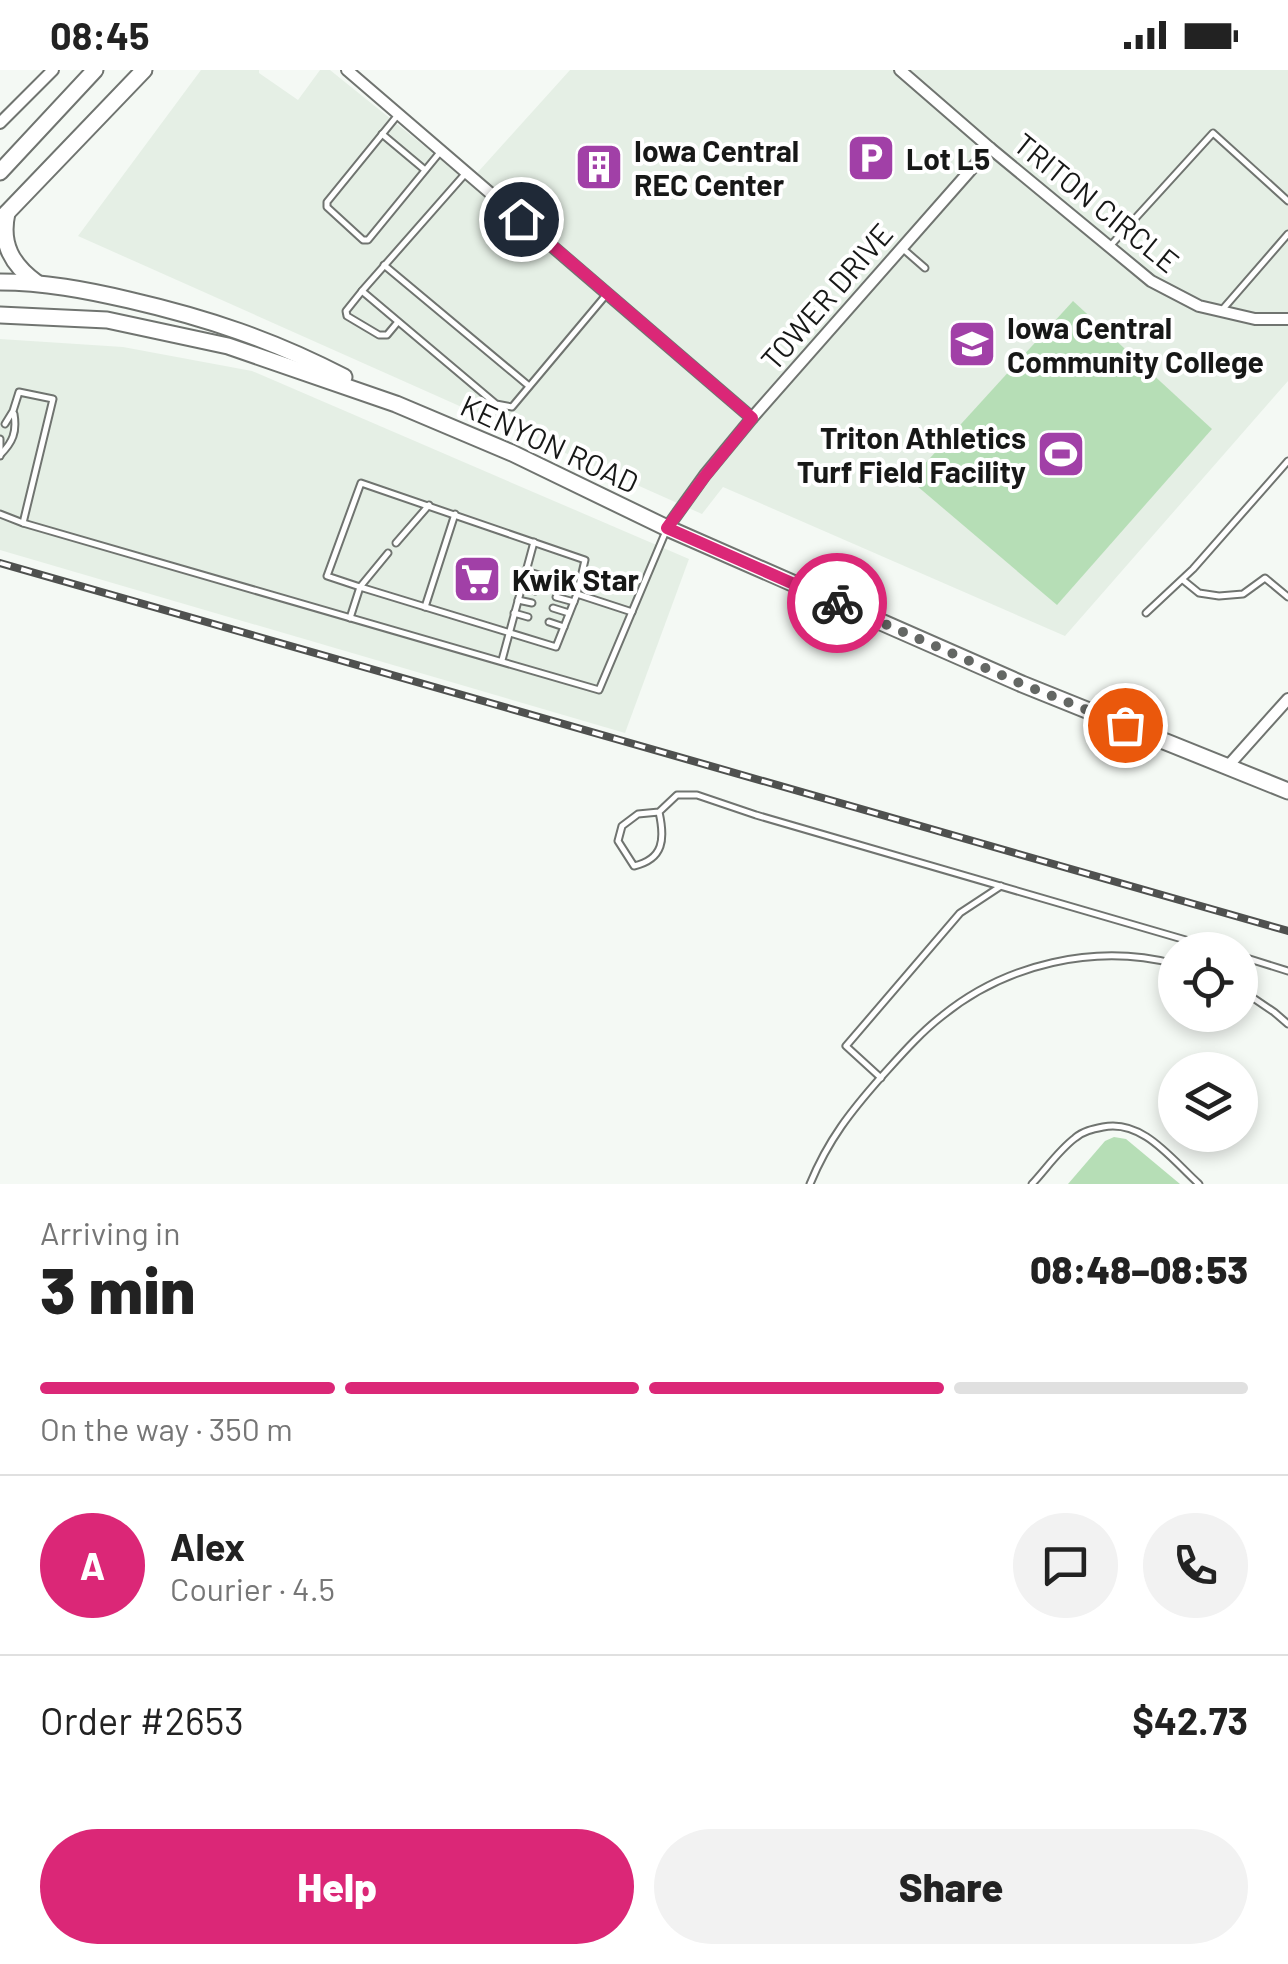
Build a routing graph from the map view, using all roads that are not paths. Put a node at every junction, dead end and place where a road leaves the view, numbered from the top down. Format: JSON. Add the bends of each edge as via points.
{"nodes":[{"id":1,"x":52,"y":70,"type":"edge"},
{"id":2,"x":95,"y":70,"type":"edge"},
{"id":3,"x":144,"y":70,"type":"edge"},
{"id":4,"x":347,"y":70,"type":"edge"},
{"id":5,"x":900,"y":70,"type":"edge"},
{"id":6,"x":398,"y":114,"type":"junction"},
{"id":7,"x":0,"y":123,"type":"edge"},
{"id":8,"x":382,"y":134,"type":"junction"},
{"id":9,"x":990,"y":148,"type":"junction"},
{"id":10,"x":441,"y":150,"type":"junction"},
{"id":11,"x":425,"y":170,"type":"junction"},
{"id":12,"x":0,"y":172,"type":"edge"},
{"id":13,"x":466,"y":172,"type":"junction"},
{"id":14,"x":1288,"y":201,"type":"edge"},
{"id":15,"x":4,"y":216,"type":"edge"},
{"id":16,"x":1288,"y":234,"type":"edge"},
{"id":17,"x":902,"y":248,"type":"junction"},
{"id":18,"x":1109,"y":248,"type":"junction"},
{"id":19,"x":384,"y":265,"type":"junction"},
{"id":20,"x":925,"y":268,"type":"dead end"},
{"id":21,"x":0,"y":282,"type":"edge"},
{"id":22,"x":36,"y":283,"type":"junction"},
{"id":23,"x":362,"y":291,"type":"junction"},
{"id":24,"x":608,"y":293,"type":"junction"},
{"id":25,"x":1220,"y":312,"type":"junction"},
{"id":26,"x":0,"y":315,"type":"edge"},
{"id":27,"x":1288,"y":320,"type":"edge"},
{"id":28,"x":398,"y":322,"type":"junction"},
{"id":29,"x":529,"y":386,"type":"junction"},
{"id":30,"x":396,"y":404,"type":"junction"},
{"id":31,"x":13,"y":412,"type":"junction"},
{"id":32,"x":752,"y":418,"type":"junction"},
{"id":33,"x":5,"y":424,"type":"dead end"},
{"id":34,"x":0,"y":439,"type":"edge"},
{"id":35,"x":0,"y":456,"type":"edge"},
{"id":36,"x":1288,"y":462,"type":"edge"},
{"id":37,"x":428,"y":505,"type":"junction"},
{"id":38,"x":0,"y":514,"type":"edge"},
{"id":39,"x":455,"y":514,"type":"junction"},
{"id":40,"x":22,"y":523,"type":"junction"},
{"id":41,"x":667,"y":528,"type":"junction"},
{"id":42,"x":534,"y":542,"type":"junction"},
{"id":43,"x":396,"y":544,"type":"dead end"},
{"id":44,"x":388,"y":553,"type":"dead end"},
{"id":45,"x":526,"y":571,"type":"junction"},
{"id":46,"x":539,"y":575,"type":"dead end"},
{"id":47,"x":1182,"y":579,"type":"junction"},
{"id":48,"x":560,"y":581,"type":"dead end"},
{"id":49,"x":360,"y":587,"type":"junction"},
{"id":50,"x":522,"y":587,"type":"junction"},
{"id":51,"x":578,"y":590,"type":"junction"},
{"id":52,"x":535,"y":591,"type":"dead end"},
{"id":53,"x":556,"y":597,"type":"dead end"},
{"id":54,"x":1288,"y":597,"type":"edge"},
{"id":55,"x":518,"y":600,"type":"junction"},
{"id":56,"x":574,"y":602,"type":"junction"},
{"id":57,"x":532,"y":603,"type":"dead end"},
{"id":58,"x":425,"y":607,"type":"junction"},
{"id":59,"x":553,"y":608,"type":"dead end"},
{"id":60,"x":632,"y":612,"type":"junction"},
{"id":61,"x":514,"y":613,"type":"junction"},
{"id":62,"x":570,"y":613,"type":"junction"},
{"id":63,"x":1146,"y":613,"type":"dead end"},
{"id":64,"x":528,"y":616,"type":"dead end"},
{"id":65,"x":350,"y":618,"type":"junction"},
{"id":66,"x":549,"y":622,"type":"dead end"},
{"id":67,"x":564,"y":627,"type":"junction"},
{"id":68,"x":508,"y":632,"type":"junction"},
{"id":69,"x":502,"y":661,"type":"junction"},
{"id":70,"x":1288,"y":699,"type":"edge"},
{"id":71,"x":1228,"y":766,"type":"junction"},
{"id":72,"x":1288,"y":792,"type":"edge"},
{"id":73,"x":659,"y":812,"type":"junction"},
{"id":74,"x":1001,"y":886,"type":"junction"},
{"id":75,"x":1158,"y":932,"type":"edge"},
{"id":76,"x":1158,"y":962,"type":"edge"},
{"id":77,"x":1258,"y":962,"type":"edge"},
{"id":78,"x":1288,"y":971,"type":"edge"},
{"id":79,"x":1258,"y":1002,"type":"edge"},
{"id":80,"x":1288,"y":1024,"type":"edge"},
{"id":81,"x":881,"y":1078,"type":"junction"},
{"id":82,"x":810,"y":1184,"type":"edge"},
{"id":83,"x":1032,"y":1184,"type":"edge"},
{"id":84,"x":1199,"y":1184,"type":"edge"}],
"edges":[{"from":1,"to":7,"type":"street"},
{"from":2,"to":12,"type":"main road"},
{"from":3,"to":15,"type":"main road"},
{"from":4,"to":6,"type":"street"},
{"from":5,"to":9,"type":"street","name":"TRITON CIRCLE"},
{"from":6,"to":8,"type":"lane"},
{"from":6,"to":10,"type":"street"},
{"from":8,"to":11,"type":"lane"},
{"from":8,"to":11,"type":"lane","via":[[326,202],[362,240]]},
{"from":9,"to":17,"type":"street","name":"TOWER DRIVE"},
{"from":9,"to":18,"type":"street","name":"TRITON CIRCLE"},
{"from":10,"to":11,"type":"lane"},
{"from":10,"to":13,"type":"street"},
{"from":13,"to":19,"type":"lane"},
{"from":13,"to":24,"type":"street"},
{"from":14,"to":18,"type":"lane","via":[[1213,133]]},
{"from":15,"to":22,"type":"main road","via":[[8,255]]},
{"from":16,"to":25,"type":"lane"},
{"from":17,"to":20,"type":"lane"},
{"from":17,"to":32,"type":"street","name":"TOWER DRIVE"},
{"from":18,"to":25,"type":"street","name":"TRITON CIRCLE","via":[[1151,282]]},
{"from":19,"to":23,"type":"lane"},
{"from":19,"to":29,"type":"lane"},
{"from":21,"to":22,"type":"main road","name":"KENYON ROAD"},
{"from":22,"to":30,"type":"main road","name":"KENYON ROAD","via":[[235,328]]},
{"from":23,"to":28,"type":"lane"},
{"from":23,"to":28,"type":"lane","via":[[347,316],[386,336]]},
{"from":24,"to":29,"type":"lane"},
{"from":24,"to":32,"type":"street"},
{"from":25,"to":27,"type":"street","name":"TRITON CIRCLE"},
{"from":26,"to":30,"type":"main road","name":"KENYON ROAD","via":[[107,320],[228,346]]},
{"from":28,"to":29,"type":"lane","via":[[496,404],[512,407]]},
{"from":30,"to":41,"type":"main road","name":"KENYON ROAD"},
{"from":31,"to":33,"type":"lane"},
{"from":31,"to":35,"type":"lane","via":[[11,444]]},
{"from":31,"to":40,"type":"lane","via":[[20,392],[53,399]]},
{"from":32,"to":41,"type":"street","name":"TOWER DRIVE"},
{"from":34,"to":35,"type":"lane"},
{"from":36,"to":47,"type":"lane"},
{"from":37,"to":39,"type":"lane"},
{"from":37,"to":43,"type":"lane"},
{"from":37,"to":49,"type":"lane","via":[[361,484],[327,576]]},
{"from":38,"to":40,"type":"lane"},
{"from":39,"to":42,"type":"lane"},
{"from":39,"to":58,"type":"lane"},
{"from":40,"to":65,"type":"lane"},
{"from":41,"to":60,"type":"lane"},
{"from":41,"to":71,"type":"main road","name":"KENYON ROAD"},
{"from":42,"to":45,"type":"lane"},
{"from":42,"to":51,"type":"lane","via":[[584,560]]},
{"from":44,"to":49,"type":"lane"},
{"from":45,"to":46,"type":"lane"},
{"from":45,"to":50,"type":"lane"},
{"from":47,"to":54,"type":"lane","via":[[1199,593],[1219,596],[1243,594],[1265,578]]},
{"from":47,"to":63,"type":"lane"},
{"from":48,"to":51,"type":"lane"},
{"from":49,"to":58,"type":"lane"},
{"from":49,"to":65,"type":"lane"},
{"from":50,"to":52,"type":"lane"},
{"from":50,"to":55,"type":"lane"},
{"from":51,"to":56,"type":"lane"},
{"from":51,"to":60,"type":"lane"},
{"from":53,"to":56,"type":"lane"},
{"from":55,"to":57,"type":"lane"},
{"from":55,"to":61,"type":"lane"},
{"from":56,"to":62,"type":"lane"},
{"from":58,"to":68,"type":"lane"},
{"from":59,"to":62,"type":"lane"},
{"from":60,"to":69,"type":"lane","via":[[599,690]]},
{"from":61,"to":64,"type":"lane"},
{"from":61,"to":68,"type":"lane"},
{"from":62,"to":67,"type":"lane"},
{"from":65,"to":69,"type":"lane"},
{"from":66,"to":67,"type":"lane"},
{"from":67,"to":68,"type":"lane","via":[[556,647]]},
{"from":68,"to":69,"type":"lane"},
{"from":70,"to":71,"type":"street"},
{"from":71,"to":72,"type":"main road","name":"KENYON ROAD"},
{"from":73,"to":73,"type":"lane","via":[[659,852],[634,866],[618,842],[622,826],[638,814]]},
{"from":73,"to":74,"type":"lane","via":[[677,795],[696,795]]},
{"from":74,"to":75,"type":"lane"},
{"from":74,"to":81,"type":"lane","via":[[960,913],[846,1046]]},
{"from":76,"to":81,"type":"lane","via":[[1105,956],[1026,969],[944,1014]]},
{"from":77,"to":78,"type":"lane"},
{"from":79,"to":80,"type":"lane"},
{"from":81,"to":82,"type":"lane","via":[[837,1130]]},
{"from":83,"to":84,"type":"lane","via":[[1087,1130],[1127,1126]]}]}
